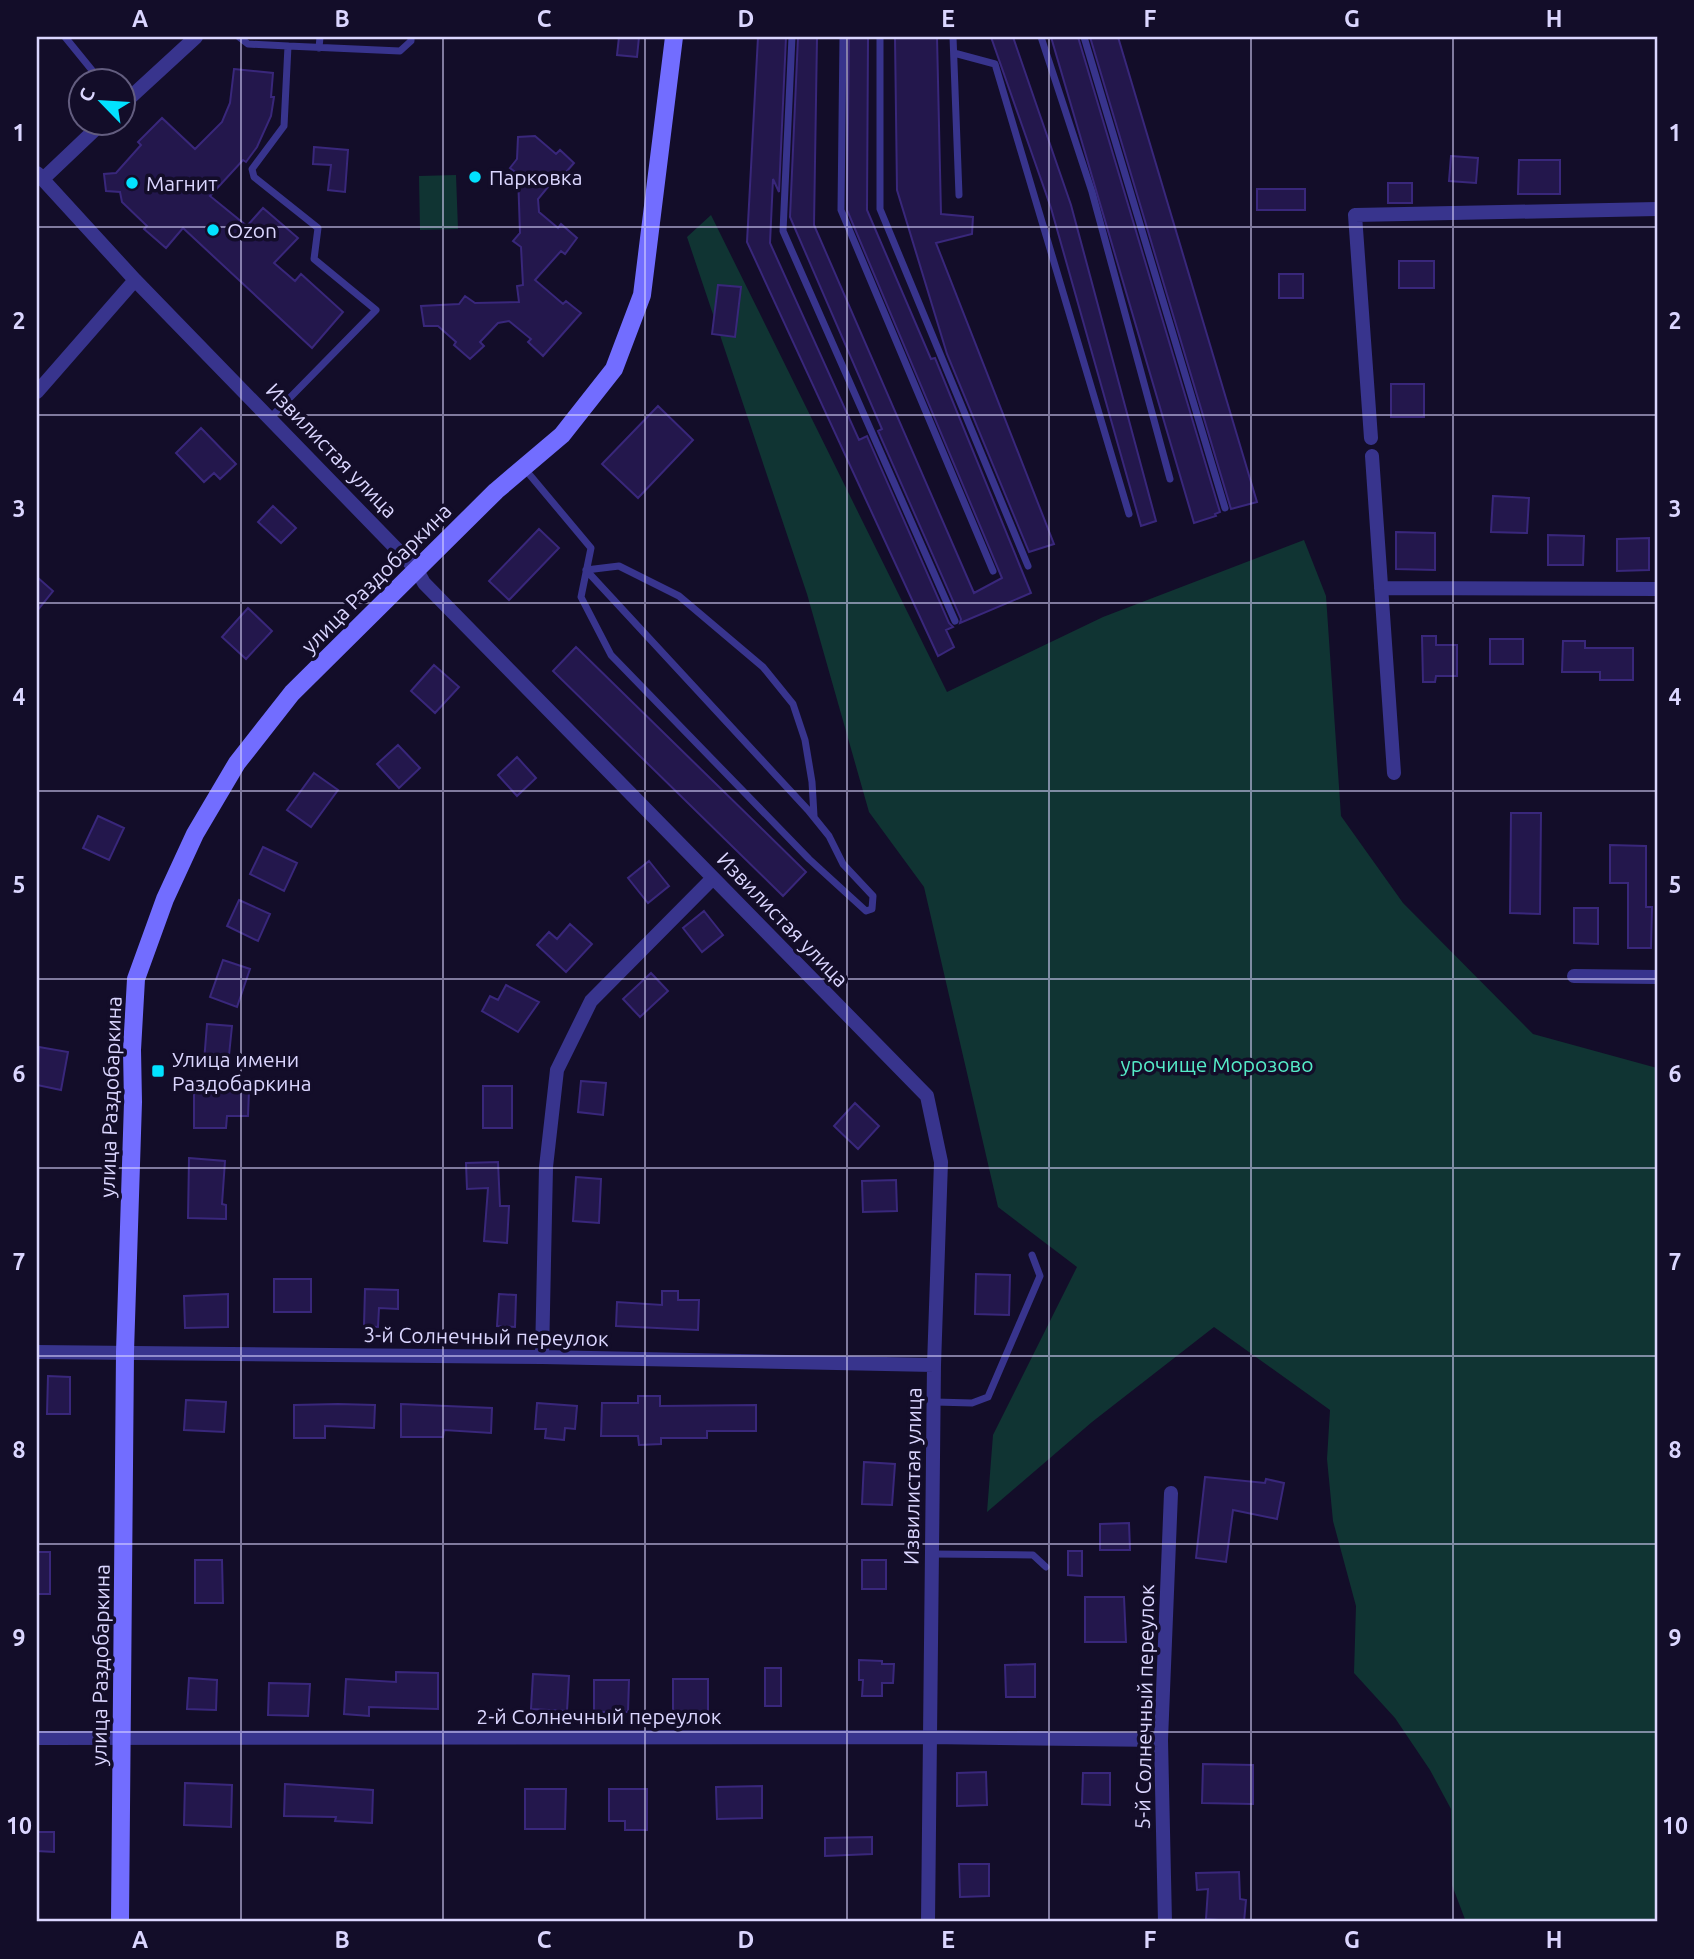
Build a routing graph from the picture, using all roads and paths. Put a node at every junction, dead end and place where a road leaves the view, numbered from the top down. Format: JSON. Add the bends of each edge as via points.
{"nodes":[{"id":1,"x":65,"y":37,"type":"edge"},
{"id":2,"x":196,"y":37,"type":"edge"},
{"id":3,"x":239,"y":37,"type":"edge"},
{"id":4,"x":320,"y":37,"type":"edge"},
{"id":5,"x":411,"y":37,"type":"edge"},
{"id":6,"x":674,"y":37,"type":"edge"},
{"id":7,"x":792,"y":37,"type":"edge"},
{"id":8,"x":843,"y":37,"type":"edge"},
{"id":9,"x":880,"y":37,"type":"edge"},
{"id":10,"x":953,"y":37,"type":"edge"},
{"id":11,"x":1041,"y":37,"type":"edge"},
{"id":12,"x":1084,"y":37,"type":"edge"},
{"id":13,"x":288,"y":46,"type":"junction"},
{"id":14,"x":319,"y":48,"type":"junction"},
{"id":15,"x":954,"y":53,"type":"junction"},
{"id":16,"x":89,"y":66,"type":"edge"},
{"id":17,"x":136,"y":92,"type":"edge"},
{"id":18,"x":89,"y":136,"type":"edge"},
{"id":19,"x":41,"y":180,"type":"edge"},
{"id":20,"x":959,"y":195,"type":"dead end"},
{"id":21,"x":1657,"y":208,"type":"edge"},
{"id":22,"x":135,"y":280,"type":"junction"},
{"id":23,"x":37,"y":392,"type":"edge"},
{"id":24,"x":271,"y":417,"type":"junction"},
{"id":25,"x":1371,"y":438,"type":"dead end"},
{"id":26,"x":1372,"y":456,"type":"dead end"},
{"id":27,"x":524,"y":468,"type":"junction"},
{"id":28,"x":1170,"y":479,"type":"dead end"},
{"id":29,"x":1225,"y":508,"type":"dead end"},
{"id":30,"x":1129,"y":514,"type":"dead end"},
{"id":31,"x":1028,"y":566,"type":"dead end"},
{"id":32,"x":417,"y":569,"type":"junction"},
{"id":33,"x":586,"y":570,"type":"junction"},
{"id":34,"x":993,"y":571,"type":"dead end"},
{"id":35,"x":1381,"y":588,"type":"junction"},
{"id":36,"x":1657,"y":589,"type":"edge"},
{"id":37,"x":955,"y":621,"type":"dead end"},
{"id":38,"x":1394,"y":773,"type":"dead end"},
{"id":39,"x":814,"y":816,"type":"junction"},
{"id":40,"x":713,"y":878,"type":"junction"},
{"id":41,"x":1574,"y":976,"type":"dead end"},
{"id":42,"x":1657,"y":977,"type":"edge"},
{"id":43,"x":1032,"y":1255,"type":"dead end"},
{"id":44,"x":37,"y":1352,"type":"edge"},
{"id":45,"x":125,"y":1352,"type":"junction"},
{"id":46,"x":542,"y":1357,"type":"junction"},
{"id":47,"x":934,"y":1365,"type":"junction"},
{"id":48,"x":935,"y":1402,"type":"junction"},
{"id":49,"x":1171,"y":1493,"type":"dead end"},
{"id":50,"x":931,"y":1554,"type":"junction"},
{"id":51,"x":1045,"y":1567,"type":"dead end"},
{"id":52,"x":929,"y":1737,"type":"junction"},
{"id":53,"x":37,"y":1738,"type":"edge"},
{"id":54,"x":122,"y":1740,"type":"junction"},
{"id":55,"x":1161,"y":1740,"type":"junction"},
{"id":56,"x":120,"y":1922,"type":"edge"},
{"id":57,"x":928,"y":1922,"type":"edge"},
{"id":58,"x":1165,"y":1922,"type":"edge"}],
"edges":[{"from":1,"to":16,"type":"lane"},
{"from":2,"to":17,"type":"street"},
{"from":3,"to":13,"type":"lane","via":[[248,44]]},
{"from":4,"to":14,"type":"lane"},
{"from":5,"to":14,"type":"lane","via":[[400,51]]},
{"from":6,"to":27,"type":"street","name":"улица Раздобаркина","via":[[642,295],[614,369],[562,435]]},
{"from":7,"to":37,"type":"lane","via":[[783,231]]},
{"from":8,"to":34,"type":"lane","via":[[841,210]]},
{"from":9,"to":31,"type":"lane","via":[[880,209]]},
{"from":10,"to":15,"type":"lane"},
{"from":11,"to":28,"type":"lane","via":[[1092,192]]},
{"from":12,"to":29,"type":"lane"},
{"from":13,"to":14,"type":"lane"},
{"from":13,"to":24,"type":"lane","via":[[284,126],[252,169],[254,177],[318,228],[314,259],[376,310]]},
{"from":15,"to":20,"type":"lane"},
{"from":15,"to":30,"type":"lane","via":[[995,64]]},
{"from":18,"to":19,"type":"street"},
{"from":19,"to":22,"type":"street","name":"Извилистая улица"},
{"from":21,"to":25,"type":"street","via":[[1355,215]]},
{"from":22,"to":23,"type":"street"},
{"from":22,"to":24,"type":"street","name":"Извилистая улица"},
{"from":24,"to":32,"type":"street","name":"Извилистая улица"},
{"from":26,"to":35,"type":"street"},
{"from":27,"to":32,"type":"street","name":"улица Раздобаркина"},
{"from":27,"to":33,"type":"lane","via":[[591,548]]},
{"from":32,"to":40,"type":"street","name":"Извилистая улица","via":[[424,583]]},
{"from":32,"to":45,"type":"street","name":"улица Раздобаркина","via":[[292,693],[237,763],[195,834],[165,899],[136,979]]},
{"from":33,"to":39,"type":"lane"},
{"from":33,"to":39,"type":"lane","via":[[619,566],[679,596],[763,667],[793,704],[805,740]]},
{"from":33,"to":39,"type":"lane","via":[[581,597],[611,655],[809,859],[866,911],[872,909],[873,897],[843,863]]},
{"from":35,"to":36,"type":"street"},
{"from":35,"to":38,"type":"street"},
{"from":40,"to":46,"type":"street","via":[[591,1001],[557,1070],[546,1167]]},
{"from":40,"to":47,"type":"street","name":"Извилистая улица","via":[[927,1096],[941,1161]]},
{"from":41,"to":42,"type":"street"},
{"from":43,"to":48,"type":"lane","via":[[1040,1276],[988,1397],[972,1403]]},
{"from":44,"to":45,"type":"street","name":"3-й Солнечный переулок"},
{"from":45,"to":46,"type":"street","name":"3-й Солнечный переулок"},
{"from":45,"to":54,"type":"street","name":"улица Раздобаркина"},
{"from":46,"to":47,"type":"street","name":"3-й Солнечный переулок"},
{"from":47,"to":48,"type":"street","name":"Извилистая улица"},
{"from":48,"to":50,"type":"street","name":"Извилистая улица"},
{"from":49,"to":55,"type":"street","name":"5-й Солнечный переулок"},
{"from":50,"to":51,"type":"lane","via":[[1033,1555]]},
{"from":50,"to":52,"type":"street","name":"Извилистая улица"},
{"from":52,"to":54,"type":"street","name":"2-й Солнечный переулок"},
{"from":52,"to":55,"type":"street","name":"2-й Солнечный переулок"},
{"from":52,"to":57,"type":"street","name":"Извилистая улица"},
{"from":53,"to":54,"type":"street","name":"2-й Солнечный переулок"},
{"from":54,"to":56,"type":"street","name":"улица Раздобаркина"},
{"from":55,"to":58,"type":"street","name":"5-й Солнечный переулок"}]}
